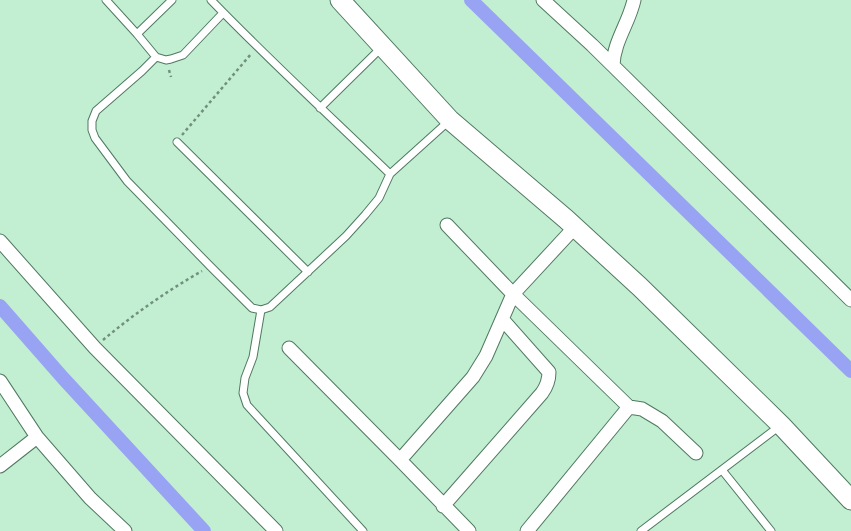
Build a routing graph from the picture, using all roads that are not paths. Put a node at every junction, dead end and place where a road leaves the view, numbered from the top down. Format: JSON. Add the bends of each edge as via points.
{"nodes":[{"id":1,"x":106,"y":0,"type":"edge"},
{"id":2,"x":172,"y":0,"type":"edge"},
{"id":3,"x":211,"y":0,"type":"edge"},
{"id":4,"x":340,"y":0,"type":"edge"},
{"id":5,"x":544,"y":0,"type":"edge"},
{"id":6,"x":634,"y":0,"type":"edge"},
{"id":7,"x":223,"y":13,"type":"junction"},
{"id":8,"x":137,"y":34,"type":"junction"},
{"id":9,"x":383,"y":46,"type":"junction"},
{"id":10,"x":156,"y":57,"type":"junction"},
{"id":11,"x":613,"y":65,"type":"junction"},
{"id":12,"x":320,"y":108,"type":"junction"},
{"id":13,"x":450,"y":120,"type":"junction"},
{"id":14,"x":177,"y":142,"type":"road end"},
{"id":15,"x":390,"y":174,"type":"junction"},
{"id":16,"x":447,"y":225,"type":"dead end"},
{"id":17,"x":575,"y":227,"type":"junction"},
{"id":18,"x":0,"y":241,"type":"edge"},
{"id":19,"x":308,"y":272,"type":"junction"},
{"id":20,"x":513,"y":294,"type":"junction"},
{"id":21,"x":851,"y":300,"type":"edge"},
{"id":22,"x":261,"y":310,"type":"junction"},
{"id":23,"x":502,"y":320,"type":"junction"},
{"id":24,"x":289,"y":348,"type":"dead end"},
{"id":25,"x":0,"y":381,"type":"edge"},
{"id":26,"x":628,"y":407,"type":"junction"},
{"id":27,"x":782,"y":425,"type":"junction"},
{"id":28,"x":37,"y":437,"type":"junction"},
{"id":29,"x":696,"y":453,"type":"dead end"},
{"id":30,"x":400,"y":460,"type":"junction"},
{"id":31,"x":0,"y":466,"type":"edge"},
{"id":32,"x":722,"y":470,"type":"junction"},
{"id":33,"x":851,"y":500,"type":"edge"},
{"id":34,"x":443,"y":506,"type":"junction"},
{"id":35,"x":125,"y":531,"type":"edge"},
{"id":36,"x":276,"y":531,"type":"edge"},
{"id":37,"x":363,"y":531,"type":"edge"},
{"id":38,"x":469,"y":531,"type":"edge"},
{"id":39,"x":527,"y":531,"type":"edge"},
{"id":40,"x":641,"y":531,"type":"edge"},
{"id":41,"x":771,"y":531,"type":"edge"}],
"edges":[{"from":1,"to":8,"type":"lane"},
{"from":2,"to":8,"type":"lane"},
{"from":3,"to":7,"type":"lane"},
{"from":4,"to":9,"type":"street"},
{"from":5,"to":11,"type":"street"},
{"from":6,"to":11,"type":"street","via":[[617,42]]},
{"from":7,"to":10,"type":"lane","via":[[183,55],[166,60]]},
{"from":7,"to":12,"type":"lane"},
{"from":8,"to":10,"type":"lane"},
{"from":9,"to":12,"type":"lane"},
{"from":9,"to":13,"type":"street"},
{"from":10,"to":22,"type":"lane","via":[[96,111],[92,121],[95,138],[127,181],[252,308]]},
{"from":11,"to":21,"type":"street"},
{"from":12,"to":15,"type":"lane"},
{"from":13,"to":15,"type":"lane"},
{"from":13,"to":17,"type":"street"},
{"from":14,"to":19,"type":"lane"},
{"from":15,"to":19,"type":"lane","via":[[379,198],[365,215]]},
{"from":16,"to":20,"type":"street"},
{"from":17,"to":20,"type":"street"},
{"from":17,"to":27,"type":"street"},
{"from":18,"to":36,"type":"street","via":[[94,348]]},
{"from":19,"to":22,"type":"lane","via":[[270,307]]},
{"from":20,"to":23,"type":"street"},
{"from":20,"to":26,"type":"street"},
{"from":22,"to":37,"type":"lane","via":[[253,357],[245,378],[243,394],[247,405]]},
{"from":23,"to":30,"type":"street","via":[[486,356],[473,377]]},
{"from":23,"to":34,"type":"street","via":[[549,372],[549,379],[542,393]]},
{"from":24,"to":30,"type":"street"},
{"from":25,"to":28,"type":"street"},
{"from":26,"to":29,"type":"street","via":[[642,409],[662,421]]},
{"from":26,"to":39,"type":"street"},
{"from":27,"to":32,"type":"lane"},
{"from":27,"to":33,"type":"street"},
{"from":28,"to":31,"type":"street"},
{"from":28,"to":35,"type":"street","via":[[90,498]]},
{"from":30,"to":34,"type":"street"},
{"from":32,"to":40,"type":"lane"},
{"from":32,"to":41,"type":"lane"},
{"from":34,"to":38,"type":"street"}]}
